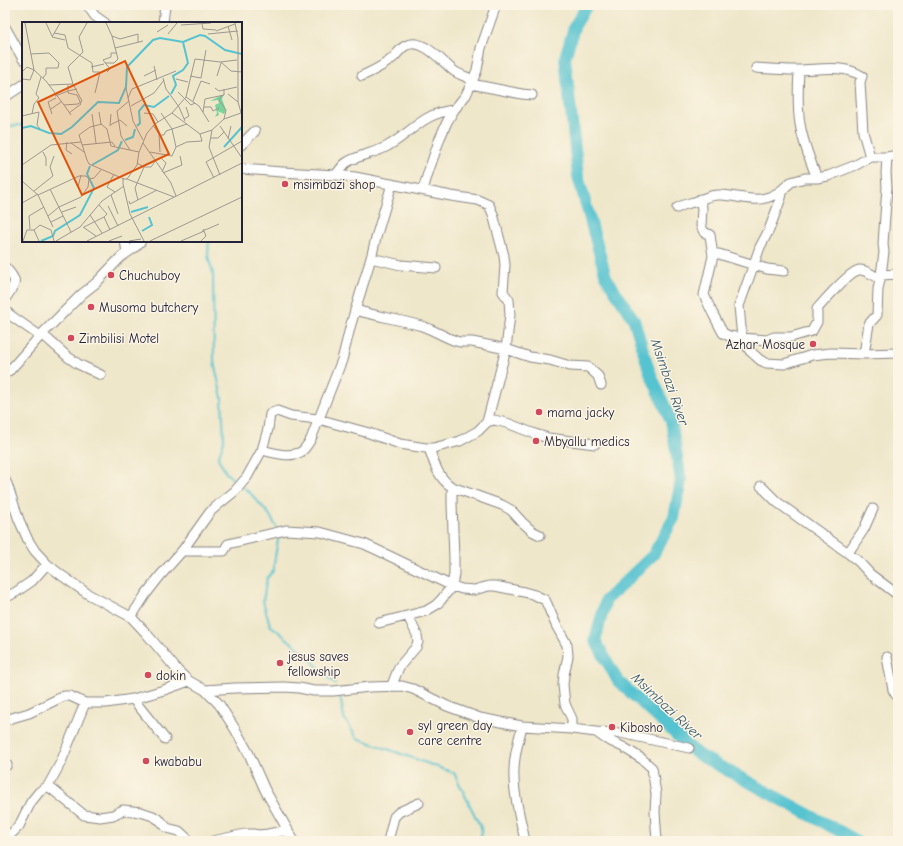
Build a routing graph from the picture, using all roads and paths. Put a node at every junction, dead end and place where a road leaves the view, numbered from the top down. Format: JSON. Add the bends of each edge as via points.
{"nodes":[{"id":1,"x":87,"y":5,"type":"edge"},
{"id":2,"x":165,"y":5,"type":"edge"},
{"id":3,"x":496,"y":5,"type":"edge"},
{"id":4,"x":103,"y":22,"type":"edge"},
{"id":5,"x":163,"y":22,"type":"edge"},
{"id":6,"x":5,"y":27,"type":"edge"},
{"id":7,"x":22,"y":57,"type":"edge"},
{"id":8,"x":756,"y":68,"type":"dead end"},
{"id":9,"x":798,"y":70,"type":"junction"},
{"id":10,"x":362,"y":76,"type":"dead end"},
{"id":11,"x":472,"y":82,"type":"junction"},
{"id":12,"x":22,"y":86,"type":"edge"},
{"id":13,"x":532,"y":95,"type":"dead end"},
{"id":14,"x":5,"y":96,"type":"edge"},
{"id":15,"x":454,"y":110,"type":"junction"},
{"id":16,"x":254,"y":131,"type":"dead end"},
{"id":17,"x":242,"y":144,"type":"edge"},
{"id":18,"x":898,"y":155,"type":"edge"},
{"id":19,"x":870,"y":157,"type":"junction"},
{"id":20,"x":887,"y":157,"type":"junction"},
{"id":21,"x":242,"y":169,"type":"edge"},
{"id":22,"x":336,"y":175,"type":"junction"},
{"id":23,"x":816,"y":178,"type":"junction"},
{"id":24,"x":392,"y":184,"type":"junction"},
{"id":25,"x":782,"y":189,"type":"junction"},
{"id":26,"x":423,"y":190,"type":"junction"},
{"id":27,"x":700,"y":199,"type":"junction"},
{"id":28,"x":677,"y":208,"type":"dead end"},
{"id":29,"x":125,"y":242,"type":"edge"},
{"id":30,"x":140,"y":242,"type":"edge"},
{"id":31,"x":127,"y":252,"type":"junction"},
{"id":32,"x":713,"y":256,"type":"junction"},
{"id":33,"x":371,"y":258,"type":"junction"},
{"id":34,"x":754,"y":265,"type":"junction"},
{"id":35,"x":5,"y":267,"type":"edge"},
{"id":36,"x":436,"y":268,"type":"dead end"},
{"id":37,"x":784,"y":271,"type":"dead end"},
{"id":38,"x":898,"y":274,"type":"edge"},
{"id":39,"x":882,"y":275,"type":"junction"},
{"id":40,"x":5,"y":299,"type":"edge"},
{"id":41,"x":5,"y":310,"type":"edge"},
{"id":42,"x":355,"y":310,"type":"junction"},
{"id":43,"x":41,"y":335,"type":"junction"},
{"id":44,"x":742,"y":338,"type":"junction"},
{"id":45,"x":506,"y":349,"type":"junction"},
{"id":46,"x":898,"y":353,"type":"edge"},
{"id":47,"x":864,"y":354,"type":"junction"},
{"id":48,"x":5,"y":372,"type":"edge"},
{"id":49,"x":101,"y":374,"type":"dead end"},
{"id":50,"x":601,"y":386,"type":"dead end"},
{"id":51,"x":318,"y":419,"type":"junction"},
{"id":52,"x":487,"y":422,"type":"junction"},
{"id":53,"x":596,"y":444,"type":"dead end"},
{"id":54,"x":429,"y":448,"type":"junction"},
{"id":55,"x":262,"y":450,"type":"junction"},
{"id":56,"x":5,"y":480,"type":"edge"},
{"id":57,"x":761,"y":486,"type":"dead end"},
{"id":58,"x":452,"y":487,"type":"junction"},
{"id":59,"x":873,"y":509,"type":"dead end"},
{"id":60,"x":540,"y":535,"type":"dead end"},
{"id":61,"x":182,"y":551,"type":"junction"},
{"id":62,"x":848,"y":553,"type":"junction"},
{"id":63,"x":47,"y":564,"type":"junction"},
{"id":64,"x":452,"y":586,"type":"junction"},
{"id":65,"x":898,"y":595,"type":"edge"},
{"id":66,"x":5,"y":598,"type":"edge"},
{"id":67,"x":408,"y":616,"type":"junction"},
{"id":68,"x":131,"y":617,"type":"junction"},
{"id":69,"x":379,"y":623,"type":"dead end"},
{"id":70,"x":887,"y":657,"type":"dead end"},
{"id":71,"x":189,"y":681,"type":"junction"},
{"id":72,"x":392,"y":686,"type":"junction"},
{"id":73,"x":205,"y":690,"type":"junction"},
{"id":74,"x":898,"y":695,"type":"edge"},
{"id":75,"x":133,"y":699,"type":"junction"},
{"id":76,"x":84,"y":703,"type":"junction"},
{"id":77,"x":5,"y":720,"type":"edge"},
{"id":78,"x":522,"y":726,"type":"junction"},
{"id":79,"x":572,"y":729,"type":"junction"},
{"id":80,"x":596,"y":732,"type":"junction"},
{"id":81,"x":165,"y":738,"type":"dead end"},
{"id":82,"x":689,"y":748,"type":"dead end"},
{"id":83,"x":48,"y":786,"type":"junction"},
{"id":84,"x":419,"y":803,"type":"dead end"},
{"id":85,"x":288,"y":830,"type":"junction"},
{"id":86,"x":5,"y":840,"type":"edge"},
{"id":87,"x":190,"y":841,"type":"edge"},
{"id":88,"x":213,"y":841,"type":"edge"},
{"id":89,"x":294,"y":841,"type":"edge"},
{"id":90,"x":388,"y":841,"type":"edge"},
{"id":91,"x":525,"y":841,"type":"edge"},
{"id":92,"x":657,"y":841,"type":"edge"}],
"edges":[{"from":1,"to":4,"type":"street"},
{"from":2,"to":5,"type":"street"},
{"from":3,"to":11,"type":"street"},
{"from":6,"to":7,"type":"street"},
{"from":8,"to":9,"type":"street"},
{"from":9,"to":19,"type":"street","via":[[839,68],[862,76],[860,82],[864,132]]},
{"from":9,"to":23,"type":"street","via":[[800,122]]},
{"from":10,"to":11,"type":"street","via":[[393,58],[406,45],[415,44],[431,51],[454,71]]},
{"from":11,"to":13,"type":"street"},
{"from":11,"to":15,"type":"street"},
{"from":12,"to":14,"type":"street"},
{"from":15,"to":22,"type":"street","via":[[428,117],[388,146],[347,162]]},
{"from":15,"to":26,"type":"street","via":[[440,138]]},
{"from":16,"to":17,"type":"street"},
{"from":18,"to":20,"type":"street"},
{"from":19,"to":20,"type":"street"},
{"from":19,"to":23,"type":"street","via":[[828,176]]},
{"from":20,"to":39,"type":"street"},
{"from":21,"to":22,"type":"street"},
{"from":22,"to":24,"type":"street"},
{"from":23,"to":25,"type":"street","via":[[791,182]]},
{"from":24,"to":26,"type":"street"},
{"from":24,"to":33,"type":"street"},
{"from":25,"to":27,"type":"street","via":[[777,194],[759,200],[721,195]]},
{"from":25,"to":34,"type":"street","via":[[781,198]]},
{"from":26,"to":45,"type":"street","via":[[478,200],[489,205],[504,256],[503,292],[509,300],[510,315]]},
{"from":27,"to":28,"type":"street"},
{"from":27,"to":32,"type":"street","via":[[701,226],[704,232],[710,235]]},
{"from":29,"to":31,"type":"street"},
{"from":30,"to":31,"type":"street"},
{"from":31,"to":43,"type":"street"},
{"from":32,"to":34,"type":"street","via":[[719,254]]},
{"from":32,"to":44,"type":"street","via":[[704,295],[723,333]]},
{"from":33,"to":36,"type":"street","via":[[401,265]]},
{"from":33,"to":42,"type":"street"},
{"from":34,"to":37,"type":"street"},
{"from":34,"to":44,"type":"street","via":[[739,306]]},
{"from":35,"to":40,"type":"street","via":[[15,281]]},
{"from":38,"to":39,"type":"street"},
{"from":39,"to":44,"type":"street","via":[[877,277],[864,270],[855,271],[817,309],[817,322],[812,331],[767,340]]},
{"from":39,"to":47,"type":"street","via":[[878,289],[877,315],[869,324]]},
{"from":41,"to":43,"type":"street","via":[[10,316]]},
{"from":42,"to":45,"type":"street","via":[[424,327],[456,341]]},
{"from":42,"to":51,"type":"street","via":[[342,360]]},
{"from":43,"to":48,"type":"street","via":[[10,370]]},
{"from":43,"to":49,"type":"street","via":[[78,364]]},
{"from":44,"to":47,"type":"street","via":[[750,351],[766,363],[784,364],[812,355],[831,353]]},
{"from":45,"to":50,"type":"street","via":[[570,366],[588,367],[598,376]]},
{"from":45,"to":52,"type":"street"},
{"from":46,"to":47,"type":"street"},
{"from":51,"to":54,"type":"street","via":[[400,444]]},
{"from":51,"to":55,"type":"street","via":[[311,439],[301,452],[291,454]]},
{"from":51,"to":55,"type":"street","via":[[291,416],[277,411],[270,414]]},
{"from":52,"to":53,"type":"street","via":[[500,421],[544,437]]},
{"from":52,"to":54,"type":"street","via":[[478,431],[460,440]]},
{"from":54,"to":58,"type":"street","via":[[444,481]]},
{"from":55,"to":61,"type":"street","via":[[247,477],[210,512]]},
{"from":56,"to":63,"type":"street","via":[[28,540]]},
{"from":57,"to":62,"type":"street","via":[[777,502]]},
{"from":58,"to":60,"type":"street","via":[[502,505]]},
{"from":58,"to":64,"type":"street"},
{"from":59,"to":62,"type":"street","via":[[864,529]]},
{"from":61,"to":64,"type":"street","via":[[224,551],[228,544],[286,530],[320,532],[364,544]]},
{"from":61,"to":68,"type":"street","via":[[160,576]]},
{"from":62,"to":65,"type":"street"},
{"from":63,"to":66,"type":"street","via":[[32,580]]},
{"from":63,"to":68,"type":"street","via":[[88,594]]},
{"from":64,"to":67,"type":"street","via":[[436,606]]},
{"from":64,"to":79,"type":"street","via":[[474,590],[495,586],[535,595],[545,600],[568,650],[563,680],[565,704],[572,719]]},
{"from":67,"to":69,"type":"street"},
{"from":67,"to":72,"type":"street","via":[[418,642],[399,667]]},
{"from":68,"to":71,"type":"street","via":[[178,672]]},
{"from":70,"to":74,"type":"street","via":[[893,690]]},
{"from":71,"to":73,"type":"street"},
{"from":71,"to":75,"type":"street"},
{"from":72,"to":73,"type":"street","via":[[333,691],[284,686]]},
{"from":72,"to":78,"type":"street","via":[[413,688],[447,706],[480,718]]},
{"from":73,"to":85,"type":"street","via":[[235,729]]},
{"from":75,"to":76,"type":"street"},
{"from":75,"to":81,"type":"street"},
{"from":76,"to":77,"type":"street","via":[[64,696],[30,713]]},
{"from":76,"to":83,"type":"street","via":[[61,762]]},
{"from":78,"to":79,"type":"street"},
{"from":78,"to":91,"type":"street","via":[[514,778]]},
{"from":79,"to":80,"type":"street"},
{"from":80,"to":82,"type":"street","via":[[621,733]]},
{"from":80,"to":92,"type":"street","via":[[642,759],[652,768],[656,794]]},
{"from":83,"to":86,"type":"street","via":[[30,802],[19,826]]},
{"from":83,"to":87,"type":"street","via":[[84,816],[100,817],[123,810],[141,812],[153,816],[167,828],[179,831]]},
{"from":84,"to":90,"type":"street","via":[[394,817]]},
{"from":85,"to":88,"type":"street","via":[[259,835],[245,834]]},
{"from":85,"to":89,"type":"street"}]}
